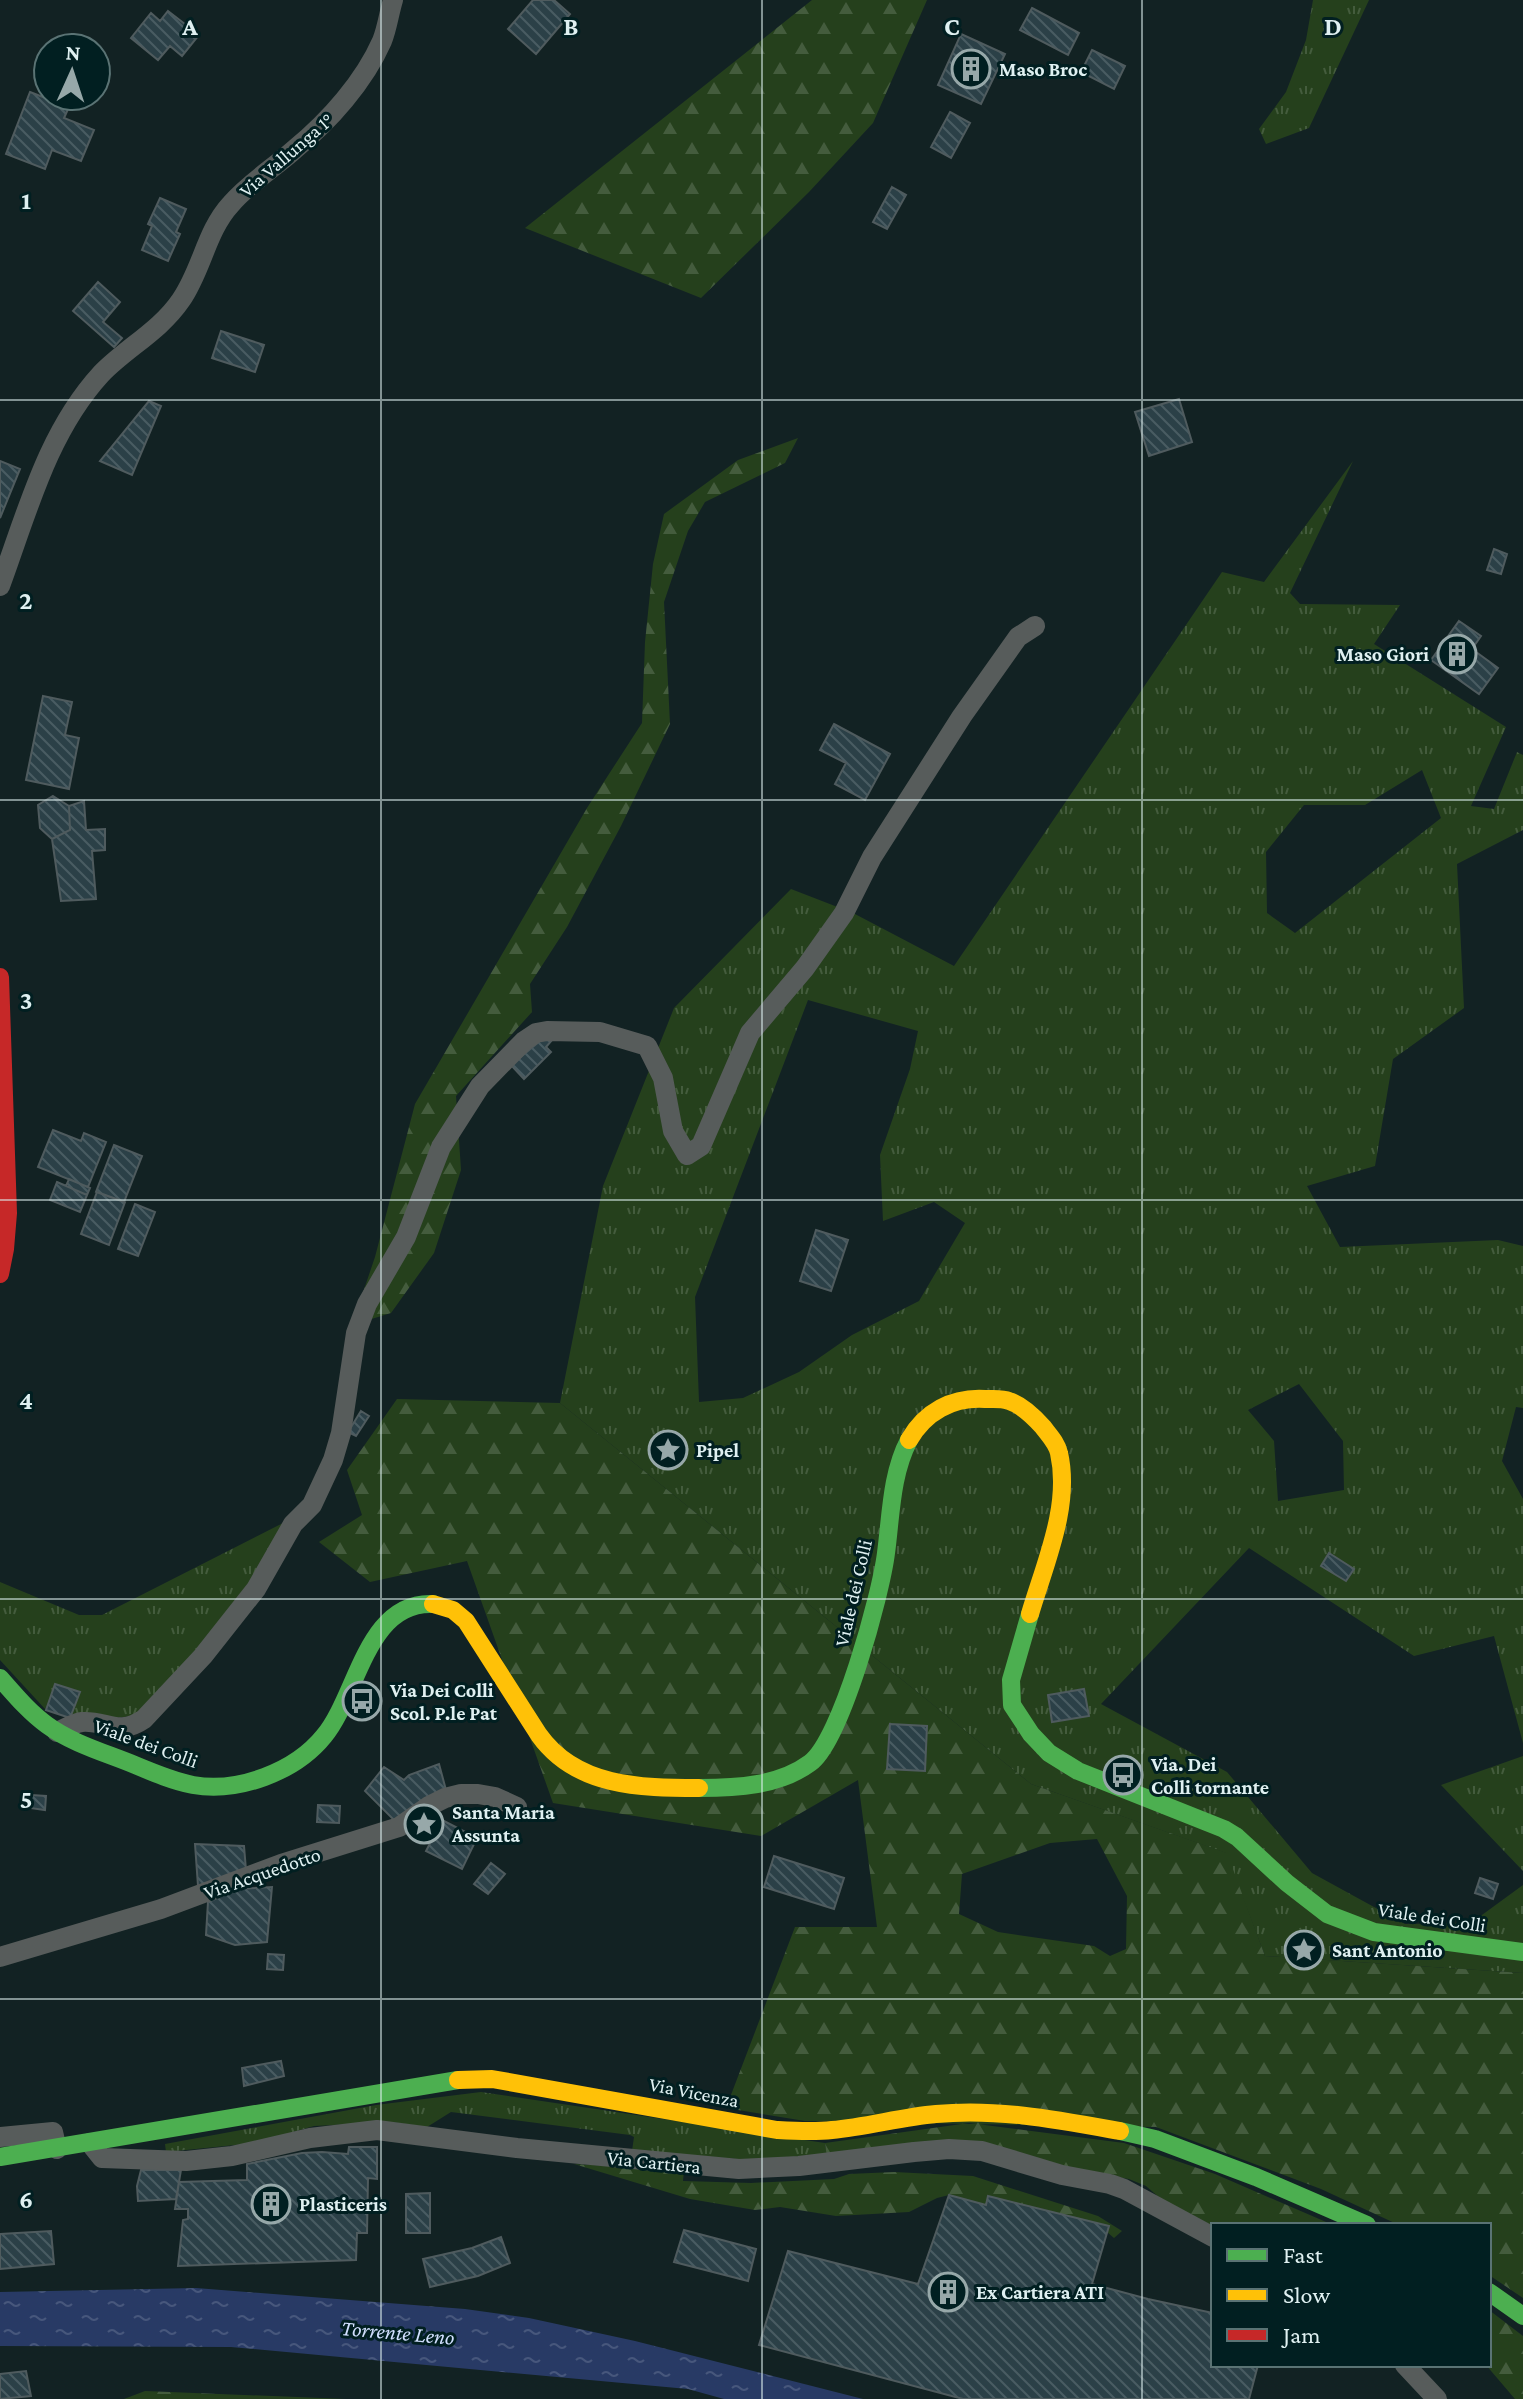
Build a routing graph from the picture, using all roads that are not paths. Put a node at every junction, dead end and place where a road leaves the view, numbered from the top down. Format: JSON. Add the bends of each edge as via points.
{"nodes":[{"id":1,"x":393,"y":0,"type":"edge"},
{"id":2,"x":0,"y":586,"type":"edge"},
{"id":3,"x":1035,"y":626,"type":"dead end"},
{"id":4,"x":0,"y":977,"type":"edge"},
{"id":5,"x":0,"y":1274,"type":"edge"},
{"id":6,"x":0,"y":1678,"type":"edge"},
{"id":7,"x":57,"y":1732,"type":"junction"},
{"id":8,"x":517,"y":1807,"type":"dead end"},
{"id":9,"x":1523,"y":1952,"type":"edge"},
{"id":10,"x":0,"y":1957,"type":"edge"},
{"id":11,"x":0,"y":2137,"type":"edge"},
{"id":12,"x":90,"y":2143,"type":"junction"},
{"id":13,"x":57,"y":2149,"type":"junction"},
{"id":14,"x":0,"y":2157,"type":"edge"},
{"id":15,"x":1362,"y":2223,"type":"edge"},
{"id":16,"x":1211,"y":2236,"type":"edge"},
{"id":17,"x":1491,"y":2293,"type":"edge"},
{"id":18,"x":1523,"y":2316,"type":"edge"},
{"id":19,"x":1407,"y":2367,"type":"edge"},
{"id":20,"x":1437,"y":2399,"type":"edge"}],
"edges":[{"from":1,"to":2,"type":"street","name":"Via Vallunga 1°","via":[[382,41],[337,111],[229,206],[215,224],[179,303],[102,373],[62,428]]},
{"from":3,"to":7,"type":"street","via":[[1018,637],[962,716],[872,857],[844,913],[750,1033],[701,1146],[687,1155],[673,1131],[663,1078],[647,1046],[600,1032],[536,1033],[480,1086],[441,1147],[406,1237],[367,1304],[356,1333],[341,1433],[312,1505],[293,1524],[256,1589],[144,1719],[120,1728],[81,1722]]},
{"from":4,"to":5,"type":"main road","via":[[8,1213]]},
{"from":6,"to":7,"type":"main road","name":"Viale dei Colli"},
{"from":7,"to":9,"type":"main road","name":"Viale dei Colli","via":[[201,1786],[244,1782],[279,1769],[322,1739],[387,1620],[404,1608],[423,1604],[459,1614],[546,1747],[566,1764],[589,1775],[651,1787],[738,1788],[771,1781],[803,1769],[827,1744],[862,1657],[883,1573],[897,1481],[914,1432],[938,1408],[969,1397],[1011,1400],[1037,1419],[1058,1447],[1061,1477],[1062,1505],[1011,1680],[1012,1705],[1031,1734],[1078,1771],[1224,1829],[1327,1914],[1374,1932]]},
{"from":8,"to":10,"type":"street","name":"Via Acquedotto","via":[[478,1794],[445,1798],[399,1827],[161,1909]]},
{"from":11,"to":13,"type":"street","via":[[53,2132]]},
{"from":12,"to":13,"type":"main road","name":"Via Vicenza"},
{"from":12,"to":15,"type":"main road","name":"Via Vicenza","via":[[411,2087],[492,2079],[777,2130],[808,2132],[973,2112],[1089,2125],[1191,2152]]},
{"from":12,"to":16,"type":"street","name":"Via Cartiera","via":[[102,2158],[186,2161],[377,2130],[739,2169],[949,2149],[982,2151],[1124,2189]]},
{"from":13,"to":14,"type":"main road","name":"Via Vicenza"},
{"from":17,"to":18,"type":"main road"},
{"from":19,"to":20,"type":"street"}]}
